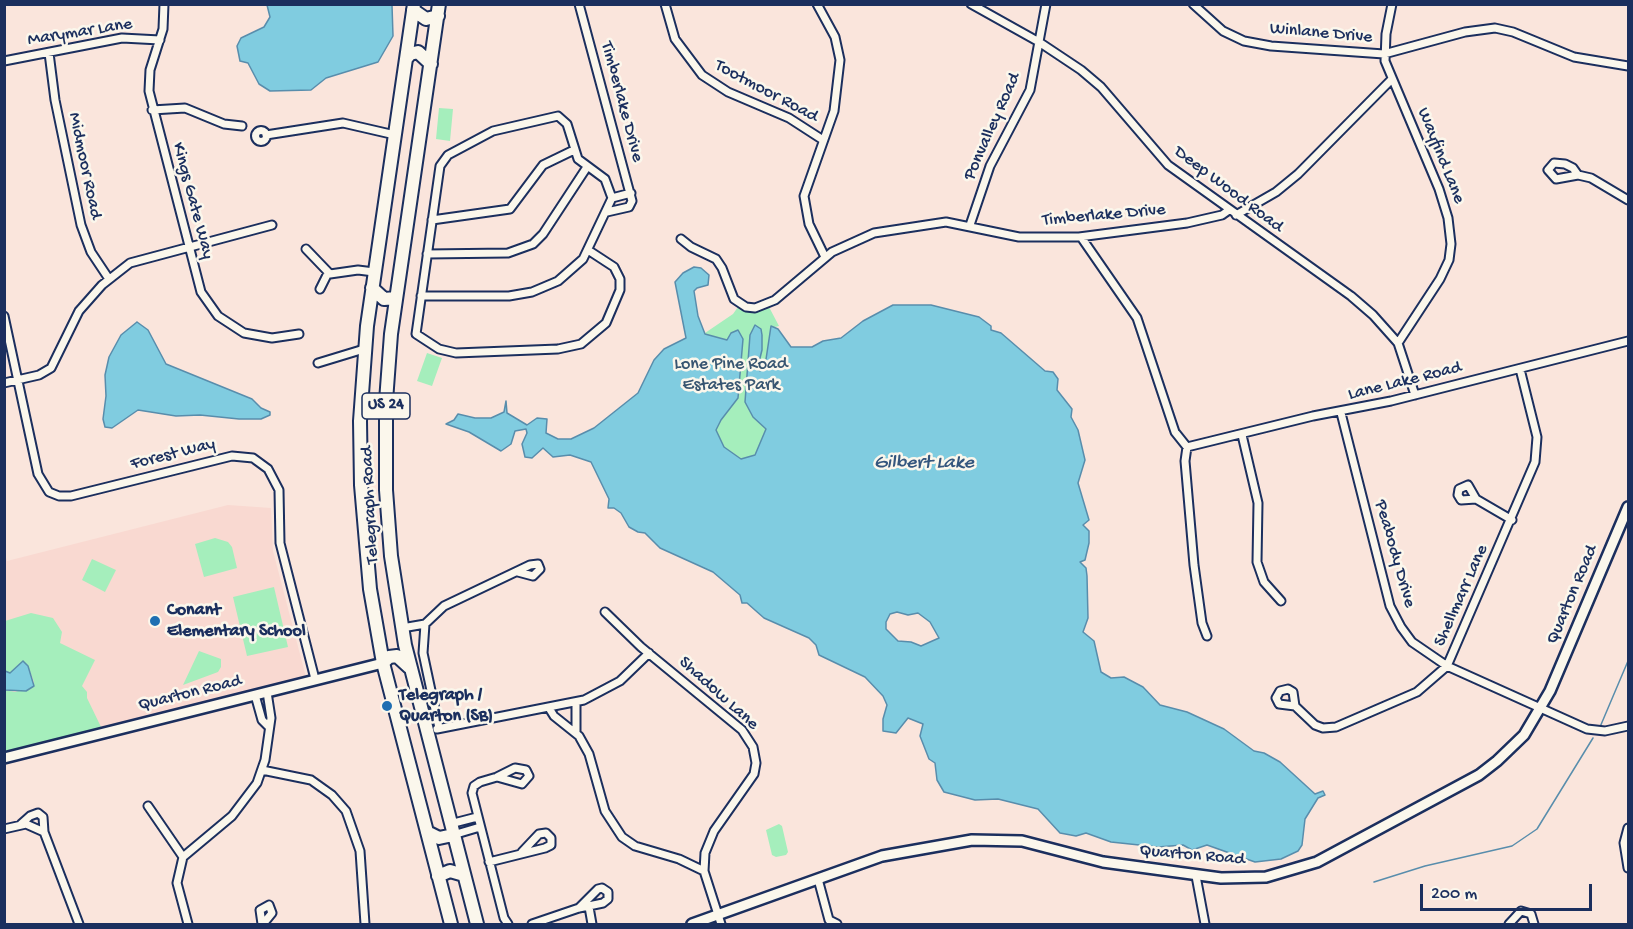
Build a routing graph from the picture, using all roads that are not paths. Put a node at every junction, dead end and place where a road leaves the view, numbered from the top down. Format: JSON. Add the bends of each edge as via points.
{"nodes":[{"id":1,"x":165,"y":4,"type":"edge"},
{"id":2,"x":579,"y":4,"type":"edge"},
{"id":3,"x":664,"y":4,"type":"edge"},
{"id":4,"x":817,"y":4,"type":"edge"},
{"id":5,"x":971,"y":4,"type":"edge"},
{"id":6,"x":1046,"y":4,"type":"edge"},
{"id":7,"x":1193,"y":4,"type":"edge"},
{"id":8,"x":1392,"y":4,"type":"edge"},
{"id":9,"x":413,"y":7,"type":"edge"},
{"id":10,"x":438,"y":10,"type":"edge"},
{"id":11,"x":160,"y":40,"type":"junction"},
{"id":12,"x":1039,"y":42,"type":"junction"},
{"id":13,"x":49,"y":53,"type":"junction"},
{"id":14,"x":1384,"y":54,"type":"junction"},
{"id":15,"x":406,"y":59,"type":"junction"},
{"id":16,"x":4,"y":61,"type":"edge"},
{"id":17,"x":431,"y":64,"type":"junction"},
{"id":18,"x":1629,"y":66,"type":"edge"},
{"id":19,"x":1391,"y":80,"type":"junction"},
{"id":20,"x":152,"y":110,"type":"junction"},
{"id":21,"x":243,"y":126,"type":"dead end"},
{"id":22,"x":266,"y":135,"type":"dead end"},
{"id":23,"x":395,"y":135,"type":"junction"},
{"id":24,"x":823,"y":140,"type":"junction"},
{"id":25,"x":574,"y":150,"type":"junction"},
{"id":26,"x":587,"y":167,"type":"junction"},
{"id":27,"x":1578,"y":175,"type":"dead end"},
{"id":28,"x":631,"y":193,"type":"junction"},
{"id":29,"x":612,"y":198,"type":"junction"},
{"id":30,"x":1629,"y":200,"type":"edge"},
{"id":31,"x":607,"y":212,"type":"junction"},
{"id":32,"x":1233,"y":213,"type":"junction"},
{"id":33,"x":432,"y":220,"type":"junction"},
{"id":34,"x":272,"y":225,"type":"dead end"},
{"id":35,"x":970,"y":225,"type":"junction"},
{"id":36,"x":1081,"y":237,"type":"junction"},
{"id":37,"x":681,"y":239,"type":"dead end"},
{"id":38,"x":188,"y":247,"type":"junction"},
{"id":39,"x":306,"y":249,"type":"dead end"},
{"id":40,"x":588,"y":250,"type":"junction"},
{"id":41,"x":427,"y":254,"type":"junction"},
{"id":42,"x":825,"y":257,"type":"junction"},
{"id":43,"x":375,"y":272,"type":"junction"},
{"id":44,"x":328,"y":273,"type":"junction"},
{"id":45,"x":109,"y":279,"type":"junction"},
{"id":46,"x":372,"y":288,"type":"junction"},
{"id":47,"x":320,"y":289,"type":"dead end"},
{"id":48,"x":421,"y":296,"type":"junction"},
{"id":49,"x":396,"y":298,"type":"junction"},
{"id":50,"x":4,"y":316,"type":"edge"},
{"id":51,"x":299,"y":334,"type":"dead end"},
{"id":52,"x":1629,"y":340,"type":"edge"},
{"id":53,"x":1398,"y":343,"type":"junction"},
{"id":54,"x":364,"y":349,"type":"junction"},
{"id":55,"x":318,"y":363,"type":"dead end"},
{"id":56,"x":1520,"y":369,"type":"junction"},
{"id":57,"x":18,"y":380,"type":"junction"},
{"id":58,"x":4,"y":383,"type":"edge"},
{"id":59,"x":1415,"y":395,"type":"junction"},
{"id":60,"x":1341,"y":413,"type":"junction"},
{"id":61,"x":1242,"y":435,"type":"junction"},
{"id":62,"x":1187,"y":447,"type":"junction"},
{"id":63,"x":1476,"y":500,"type":"dead end"},
{"id":64,"x":1629,"y":507,"type":"edge"},
{"id":65,"x":1512,"y":520,"type":"junction"},
{"id":66,"x":518,"y":572,"type":"dead end"},
{"id":67,"x":1281,"y":601,"type":"dead end"},
{"id":68,"x":605,"y":612,"type":"dead end"},
{"id":69,"x":425,"y":624,"type":"junction"},
{"id":70,"x":402,"y":628,"type":"junction"},
{"id":71,"x":1207,"y":636,"type":"dead end"},
{"id":72,"x":649,"y":653,"type":"junction"},
{"id":73,"x":383,"y":663,"type":"junction"},
{"id":74,"x":1447,"y":666,"type":"junction"},
{"id":75,"x":410,"y":668,"type":"junction"},
{"id":76,"x":315,"y":679,"type":"junction"},
{"id":77,"x":267,"y":692,"type":"junction"},
{"id":78,"x":255,"y":695,"type":"junction"},
{"id":79,"x":576,"y":703,"type":"junction"},
{"id":80,"x":1295,"y":706,"type":"dead end"},
{"id":81,"x":549,"y":708,"type":"junction"},
{"id":82,"x":1541,"y":709,"type":"junction"},
{"id":83,"x":268,"y":726,"type":"junction"},
{"id":84,"x":1629,"y":726,"type":"edge"},
{"id":85,"x":432,"y":730,"type":"junction"},
{"id":86,"x":576,"y":732,"type":"junction"},
{"id":87,"x":4,"y":758,"type":"edge"},
{"id":88,"x":262,"y":770,"type":"junction"},
{"id":89,"x":497,"y":777,"type":"dead end"},
{"id":90,"x":148,"y":806,"type":"dead end"},
{"id":91,"x":477,"y":817,"type":"junction"},
{"id":92,"x":21,"y":824,"type":"junction"},
{"id":93,"x":480,"y":827,"type":"junction"},
{"id":94,"x":1629,"y":828,"type":"edge"},
{"id":95,"x":4,"y":829,"type":"edge"},
{"id":96,"x":452,"y":829,"type":"junction"},
{"id":97,"x":44,"y":832,"type":"junction"},
{"id":98,"x":427,"y":832,"type":"junction"},
{"id":99,"x":522,"y":852,"type":"dead end"},
{"id":100,"x":183,"y":857,"type":"junction"},
{"id":101,"x":489,"y":862,"type":"junction"},
{"id":102,"x":1629,"y":868,"type":"edge"},
{"id":103,"x":704,"y":871,"type":"junction"},
{"id":104,"x":464,"y":875,"type":"junction"},
{"id":105,"x":438,"y":876,"type":"junction"},
{"id":106,"x":1196,"y":876,"type":"junction"},
{"id":107,"x":818,"y":879,"type":"junction"},
{"id":108,"x":589,"y":907,"type":"junction"},
{"id":109,"x":579,"y":908,"type":"junction"},
{"id":110,"x":720,"y":919,"type":"edge"},
{"id":111,"x":827,"y":922,"type":"edge"},
{"id":112,"x":79,"y":924,"type":"edge"},
{"id":113,"x":188,"y":924,"type":"edge"},
{"id":114,"x":365,"y":924,"type":"edge"},
{"id":115,"x":451,"y":924,"type":"edge"},
{"id":116,"x":477,"y":924,"type":"edge"},
{"id":117,"x":508,"y":924,"type":"edge"},
{"id":118,"x":532,"y":924,"type":"edge"},
{"id":119,"x":592,"y":924,"type":"edge"},
{"id":120,"x":692,"y":924,"type":"edge"},
{"id":121,"x":837,"y":924,"type":"edge"},
{"id":122,"x":1205,"y":924,"type":"edge"},
{"id":123,"x":1509,"y":924,"type":"edge"},
{"id":124,"x":1534,"y":924,"type":"edge"}],
"edges":[{"from":1,"to":11,"type":"street","name":"Kings Gate Way"},
{"from":2,"to":28,"type":"street","name":"Timberlake Drive"},
{"from":3,"to":24,"type":"street","name":"Tootmoor Road","via":[[675,39],[702,75],[728,92],[789,117]]},
{"from":4,"to":24,"type":"street","via":[[835,37],[840,60],[837,101]]},
{"from":5,"to":12,"type":"street","name":"Deep Wood Road"},
{"from":6,"to":12,"type":"street","name":"Ponvalley Road"},
{"from":7,"to":14,"type":"street","name":"Winlane Drive","via":[[1223,30],[1244,41]]},
{"from":8,"to":14,"type":"street","name":"Wayfind Lane"},
{"from":9,"to":10,"type":"highway","via":[[426,20]]},
{"from":9,"to":15,"type":"highway","name":"Telegraph Road","number":"US 24"},
{"from":10,"to":17,"type":"highway","name":"Telegraph Road","number":"US 24"},
{"from":11,"to":13,"type":"street","name":"Marymar Lane","via":[[122,38]]},
{"from":11,"to":20,"type":"street","name":"Kings Gate Way","via":[[148,83]]},
{"from":12,"to":32,"type":"street","name":"Deep Wood Road","via":[[1095,81],[1157,155]]},
{"from":12,"to":35,"type":"street","name":"Ponvalley Road","via":[[1030,90],[990,166]]},
{"from":13,"to":16,"type":"street","name":"Marymar Lane"},
{"from":13,"to":45,"type":"street","name":"Midmoor Road","via":[[81,225],[91,252]]},
{"from":14,"to":18,"type":"street","name":"Winlane Drive","via":[[1495,28],[1574,57]]},
{"from":14,"to":19,"type":"street","name":"Wayfind Lane"},
{"from":15,"to":17,"type":"highway","via":[[418,52]]},
{"from":15,"to":23,"type":"highway","name":"Telegraph Road","number":"US 24"},
{"from":17,"to":49,"type":"highway","name":"Telegraph Road","number":"US 24"},
{"from":19,"to":32,"type":"street","name":"Timberlake Drive","via":[[1298,174],[1276,192]]},
{"from":19,"to":53,"type":"street","name":"Wayfind Lane","via":[[1434,175],[1451,236],[1449,260],[1440,279]]},
{"from":20,"to":21,"type":"street","via":[[185,108],[224,124]]},
{"from":20,"to":38,"type":"street","name":"Kings Gate Way"},
{"from":22,"to":23,"type":"street","via":[[343,123]]},
{"from":23,"to":43,"type":"highway","name":"Telegraph Road","number":"US 24"},
{"from":24,"to":42,"type":"street","via":[[804,196],[809,224]]},
{"from":25,"to":26,"type":"street"},
{"from":25,"to":33,"type":"street","via":[[543,165],[510,209]]},
{"from":25,"to":33,"type":"street","via":[[567,124],[558,116],[479,137],[443,159]]},
{"from":26,"to":29,"type":"street","via":[[606,179]]},
{"from":26,"to":41,"type":"street","via":[[533,244],[508,253]]},
{"from":27,"to":30,"type":"street","via":[[1604,184]]},
{"from":28,"to":29,"type":"street"},
{"from":28,"to":31,"type":"street","name":"Timberlake Drive","via":[[629,207]]},
{"from":29,"to":31,"type":"street"},
{"from":31,"to":40,"type":"street"},
{"from":32,"to":36,"type":"street","name":"Timberlake Drive"},
{"from":32,"to":53,"type":"street","name":"Deep Wood Road","via":[[1351,296]]},
{"from":33,"to":41,"type":"street"},
{"from":34,"to":38,"type":"street"},
{"from":35,"to":36,"type":"street","name":"Timberlake Drive","via":[[1019,237]]},
{"from":35,"to":42,"type":"street","name":"Timberlake Drive","via":[[938,223],[874,233]]},
{"from":36,"to":62,"type":"street","via":[[1137,318],[1175,432]]},
{"from":37,"to":42,"type":"street","name":"Timberlake Drive","via":[[716,258],[729,293],[740,305],[751,308],[775,300]]},
{"from":38,"to":45,"type":"street","via":[[135,261]]},
{"from":38,"to":51,"type":"street","name":"Kings Gate Way","via":[[204,297],[225,322],[259,337]]},
{"from":39,"to":44,"type":"street"},
{"from":40,"to":48,"type":"street","via":[[566,277],[531,292],[496,297]]},
{"from":40,"to":48,"type":"street","via":[[614,267],[620,290],[615,308],[602,329],[568,348],[442,351],[416,334]]},
{"from":41,"to":48,"type":"street"},
{"from":43,"to":44,"type":"street"},
{"from":43,"to":46,"type":"highway","name":"Telegraph Road","number":"US 24"},
{"from":44,"to":47,"type":"street"},
{"from":45,"to":57,"type":"street","via":[[74,317],[51,368]]},
{"from":46,"to":49,"type":"highway","via":[[384,299]]},
{"from":46,"to":54,"type":"highway","name":"Telegraph Road","number":"US 24"},
{"from":49,"to":70,"type":"highway","name":"Telegraph Road","number":"US 24","via":[[385,464],[391,556]]},
{"from":50,"to":57,"type":"street","name":"Forest Way"},
{"from":52,"to":56,"type":"street","name":"Lane Lake Road"},
{"from":53,"to":59,"type":"street","name":"Deep Wood Road"},
{"from":54,"to":55,"type":"street"},
{"from":54,"to":73,"type":"highway","name":"Telegraph Road","number":"US 24","via":[[360,454],[363,528]]},
{"from":56,"to":59,"type":"street","name":"Lane Lake Road"},
{"from":56,"to":65,"type":"street","name":"Shellmarr Lane","via":[[1537,449]]},
{"from":57,"to":58,"type":"street"},
{"from":57,"to":76,"type":"street","name":"Forest Way","via":[[38,474],[43,486],[53,494],[77,495],[232,456],[248,457],[266,466],[279,490],[280,543]]},
{"from":59,"to":60,"type":"street","name":"Lane Lake Road"},
{"from":60,"to":61,"type":"street","name":"Lane Lake Road","via":[[1313,416]]},
{"from":60,"to":74,"type":"street","name":"Peabody Drive","via":[[1390,606],[1412,642]]},
{"from":61,"to":62,"type":"street","name":"Lane Lake Road"},
{"from":61,"to":67,"type":"street","via":[[1258,503],[1257,562],[1264,582]]},
{"from":62,"to":71,"type":"street","via":[[1194,565]]},
{"from":63,"to":65,"type":"street"},
{"from":64,"to":82,"type":"street","name":"Quarton Road"},
{"from":65,"to":74,"type":"street","name":"Shellmarr Lane"},
{"from":66,"to":69,"type":"street","via":[[444,606]]},
{"from":68,"to":72,"type":"street","name":"Shadow Lane"},
{"from":69,"to":70,"type":"street"},
{"from":69,"to":85,"type":"street","via":[[423,653]]},
{"from":70,"to":75,"type":"highway","name":"Telegraph Road","number":"US 24"},
{"from":72,"to":79,"type":"street","via":[[614,685]]},
{"from":72,"to":103,"type":"street","name":"Shadow Lane","via":[[742,730],[754,752],[754,774],[714,831],[705,853]]},
{"from":73,"to":75,"type":"highway","via":[[397,656]]},
{"from":73,"to":76,"type":"street","name":"Quarton Road"},
{"from":73,"to":98,"type":"highway","name":"Telegraph Road","number":"US 24"},
{"from":74,"to":80,"type":"street","name":"Shellmarr Lane","via":[[1417,692],[1336,727],[1315,724]]},
{"from":74,"to":82,"type":"street","name":"Peabody Drive"},
{"from":75,"to":85,"type":"highway","name":"Telegraph Road","number":"US 24"},
{"from":76,"to":77,"type":"street","name":"Quarton Road"},
{"from":77,"to":78,"type":"street","name":"Quarton Road"},
{"from":77,"to":83,"type":"street","via":[[271,712]]},
{"from":78,"to":83,"type":"street","via":[[262,720]]},
{"from":78,"to":87,"type":"street","name":"Quarton Road"},
{"from":79,"to":81,"type":"street"},
{"from":79,"to":86,"type":"street"},
{"from":81,"to":85,"type":"street"},
{"from":81,"to":86,"type":"street"},
{"from":82,"to":84,"type":"street","name":"Peabody Drive","via":[[1594,731]]},
{"from":82,"to":106,"type":"street","name":"Quarton Road","via":[[1524,735],[1489,768],[1323,859],[1266,877]]},
{"from":83,"to":88,"type":"street"},
{"from":85,"to":96,"type":"highway","name":"Telegraph Road","number":"US 24"},
{"from":86,"to":103,"type":"street","via":[[589,754],[605,811],[622,837],[635,846]]},
{"from":88,"to":100,"type":"street","via":[[240,808]]},
{"from":88,"to":114,"type":"street","via":[[311,780],[332,795],[345,811],[360,851]]},
{"from":89,"to":91,"type":"street","via":[[474,786]]},
{"from":90,"to":100,"type":"street"},
{"from":91,"to":93,"type":"street"},
{"from":91,"to":96,"type":"street"},
{"from":92,"to":95,"type":"street"},
{"from":92,"to":97,"type":"street"},
{"from":92,"to":97,"type":"street","via":[[38,813],[43,817]]},
{"from":93,"to":96,"type":"street"},
{"from":93,"to":101,"type":"street"},
{"from":94,"to":102,"type":"street","via":[[1624,843]]},
{"from":96,"to":98,"type":"highway","via":[[439,838]]},
{"from":96,"to":104,"type":"highway","name":"Telegraph Road","number":"US 24"},
{"from":97,"to":112,"type":"street"},
{"from":98,"to":105,"type":"highway","name":"Telegraph Road","number":"US 24"},
{"from":99,"to":101,"type":"street"},
{"from":100,"to":113,"type":"street","via":[[177,883]]},
{"from":101,"to":117,"type":"street"},
{"from":103,"to":110,"type":"street"},
{"from":104,"to":105,"type":"highway","via":[[450,871]]},
{"from":104,"to":116,"type":"highway","name":"Telegraph Road","number":"US 24"},
{"from":105,"to":115,"type":"highway","name":"Telegraph Road","number":"US 24"},
{"from":106,"to":107,"type":"street","name":"Quarton Road","via":[[1103,862],[1022,842],[988,839],[893,853]]},
{"from":106,"to":122,"type":"street"},
{"from":107,"to":110,"type":"street","name":"Quarton Road"},
{"from":107,"to":111,"type":"street"},
{"from":108,"to":109,"type":"street"},
{"from":108,"to":109,"type":"street","via":[[606,902],[606,890],[593,892]]},
{"from":108,"to":119,"type":"street"},
{"from":109,"to":118,"type":"street"},
{"from":110,"to":120,"type":"street","name":"Quarton Road"},
{"from":111,"to":121,"type":"street"},
{"from":123,"to":124,"type":"street","via":[[1521,911],[1531,914]]}]}
